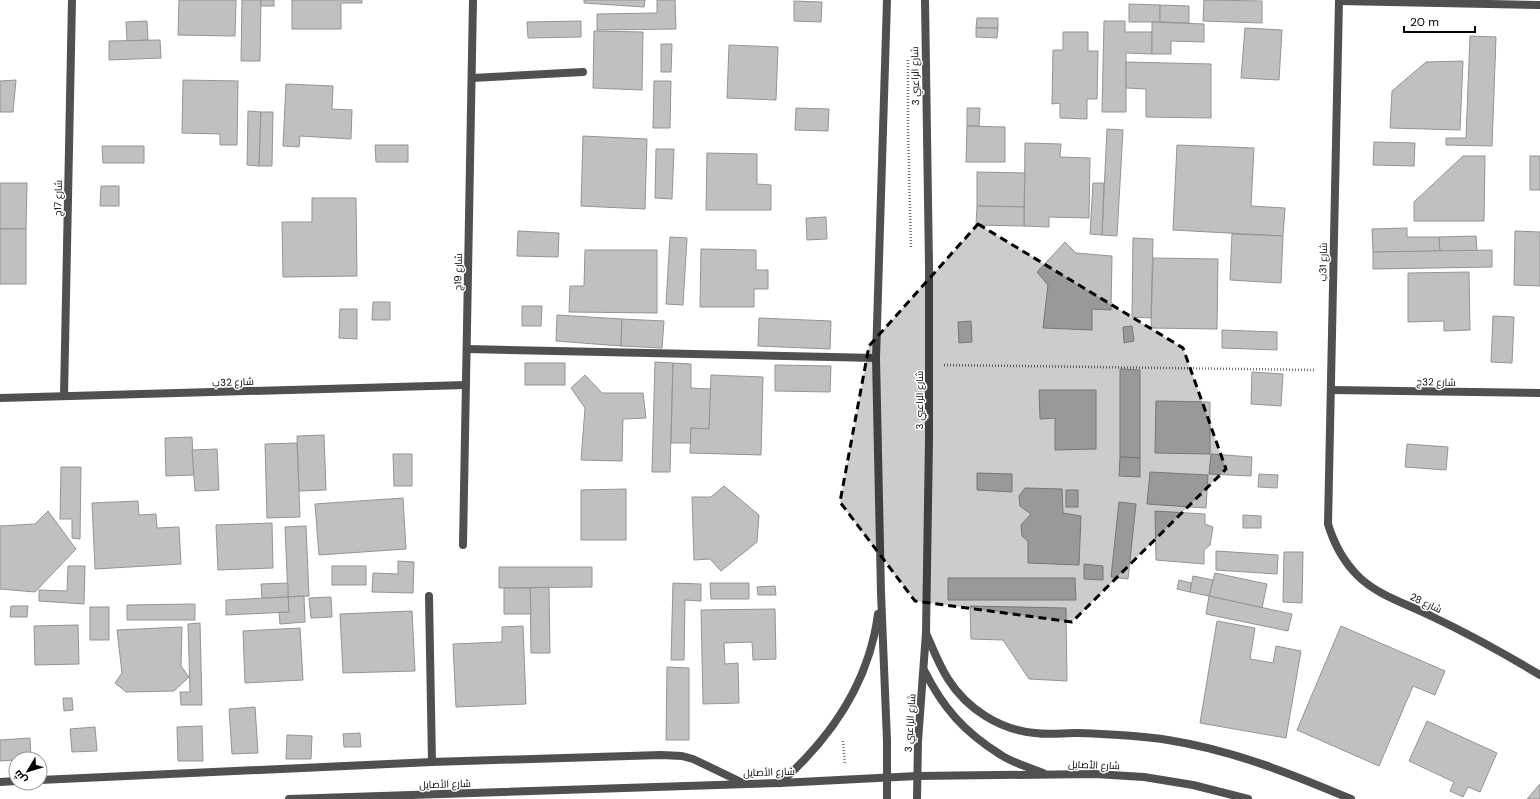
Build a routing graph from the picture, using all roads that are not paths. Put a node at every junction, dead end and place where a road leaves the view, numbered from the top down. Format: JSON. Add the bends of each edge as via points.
{"nodes":[{"id":1,"x":72,"y":0,"type":"edge"},
{"id":2,"x":473,"y":0,"type":"edge"},
{"id":3,"x":887,"y":0,"type":"edge"},
{"id":4,"x":925,"y":0,"type":"edge"},
{"id":5,"x":1339,"y":0,"type":"edge"},
{"id":6,"x":1540,"y":5,"type":"edge"},
{"id":7,"x":583,"y":72,"type":"dead end"},
{"id":8,"x":472,"y":78,"type":"junction"},
{"id":9,"x":466,"y":349,"type":"junction"},
{"id":10,"x":876,"y":358,"type":"junction"},
{"id":11,"x":466,"y":386,"type":"junction"},
{"id":12,"x":1331,"y":390,"type":"junction"},
{"id":13,"x":1540,"y":393,"type":"edge"},
{"id":14,"x":64,"y":396,"type":"junction"},
{"id":15,"x":0,"y":398,"type":"edge"},
{"id":16,"x":1328,"y":524,"type":"joint"},
{"id":17,"x":463,"y":545,"type":"dead end"},
{"id":18,"x":880,"y":593,"type":"junction"},
{"id":19,"x":429,"y":596,"type":"dead end"},
{"id":20,"x":926,"y":633,"type":"junction"},
{"id":21,"x":923,"y":670,"type":"junction"},
{"id":22,"x":1540,"y":675,"type":"edge"},
{"id":23,"x":432,"y":762,"type":"junction"},
{"id":24,"x":1046,"y":774,"type":"junction"},
{"id":25,"x":917,"y":776,"type":"junction"},
{"id":26,"x":886,"y":777,"type":"junction"},
{"id":27,"x":48,"y":780,"type":"edge"},
{"id":28,"x":743,"y":783,"type":"junction"},
{"id":29,"x":780,"y":783,"type":"junction"},
{"id":30,"x":289,"y":799,"type":"edge"},
{"id":31,"x":887,"y":799,"type":"edge"},
{"id":32,"x":917,"y":799,"type":"edge"},
{"id":33,"x":1248,"y":799,"type":"edge"},
{"id":34,"x":1351,"y":799,"type":"edge"}],
"edges":[{"from":1,"to":14,"type":"street","name":"شارع 17ج"},
{"from":2,"to":8,"type":"street","name":"شارع 19ج"},
{"from":3,"to":10,"type":"street"},
{"from":4,"to":20,"type":"street","name":"شارع الراعبي 3","via":[[929,365]]},
{"from":5,"to":6,"type":"street"},
{"from":5,"to":12,"type":"street","name":"شارع 31ب"},
{"from":7,"to":8,"type":"street"},
{"from":8,"to":9,"type":"street","name":"شارع 19ج"},
{"from":9,"to":10,"type":"street"},
{"from":9,"to":11,"type":"street","name":"شارع 19ج"},
{"from":10,"to":18,"type":"street"},
{"from":11,"to":14,"type":"street","name":"شارع 32ب"},
{"from":11,"to":17,"type":"street","name":"شارع 19ج"},
{"from":12,"to":13,"type":"street","name":"شارع 32ج"},
{"from":12,"to":16,"type":"street","name":"شارع 31ب"},
{"from":14,"to":15,"type":"street","name":"شارع 32ب"},
{"from":16,"to":22,"type":"street","name":"شارع 28","via":[[1348,566],[1371,587],[1465,632]]},
{"from":18,"to":26,"type":"street","via":[[887,741]]},
{"from":18,"to":29,"type":"street","via":[[870,651],[847,704],[816,748]]},
{"from":19,"to":23,"type":"street"},
{"from":20,"to":21,"type":"street","name":"شارع الراعبي 3"},
{"from":20,"to":34,"type":"street","via":[[938,662],[962,697],[989,718],[1014,730],[1134,736],[1204,747],[1276,769]]},
{"from":21,"to":24,"type":"street","via":[[947,710],[963,728],[1002,756]]},
{"from":21,"to":25,"type":"street","name":"شارع الراعبي 3"},
{"from":23,"to":27,"type":"street"},
{"from":23,"to":28,"type":"street","via":[[671,755],[693,759]]},
{"from":24,"to":25,"type":"street","name":"شارع الأصايل"},
{"from":24,"to":33,"type":"street","name":"شارع الأصايل","via":[[1144,777],[1193,785]]},
{"from":25,"to":26,"type":"street","name":"شارع الأصايل"},
{"from":25,"to":32,"type":"street","name":"شارع الراعبي 3"},
{"from":26,"to":29,"type":"street","name":"شارع الأصايل"},
{"from":26,"to":31,"type":"street"},
{"from":28,"to":29,"type":"street","name":"شارع الأصايل"},
{"from":28,"to":30,"type":"street","name":"شارع الأصايل"}]}
